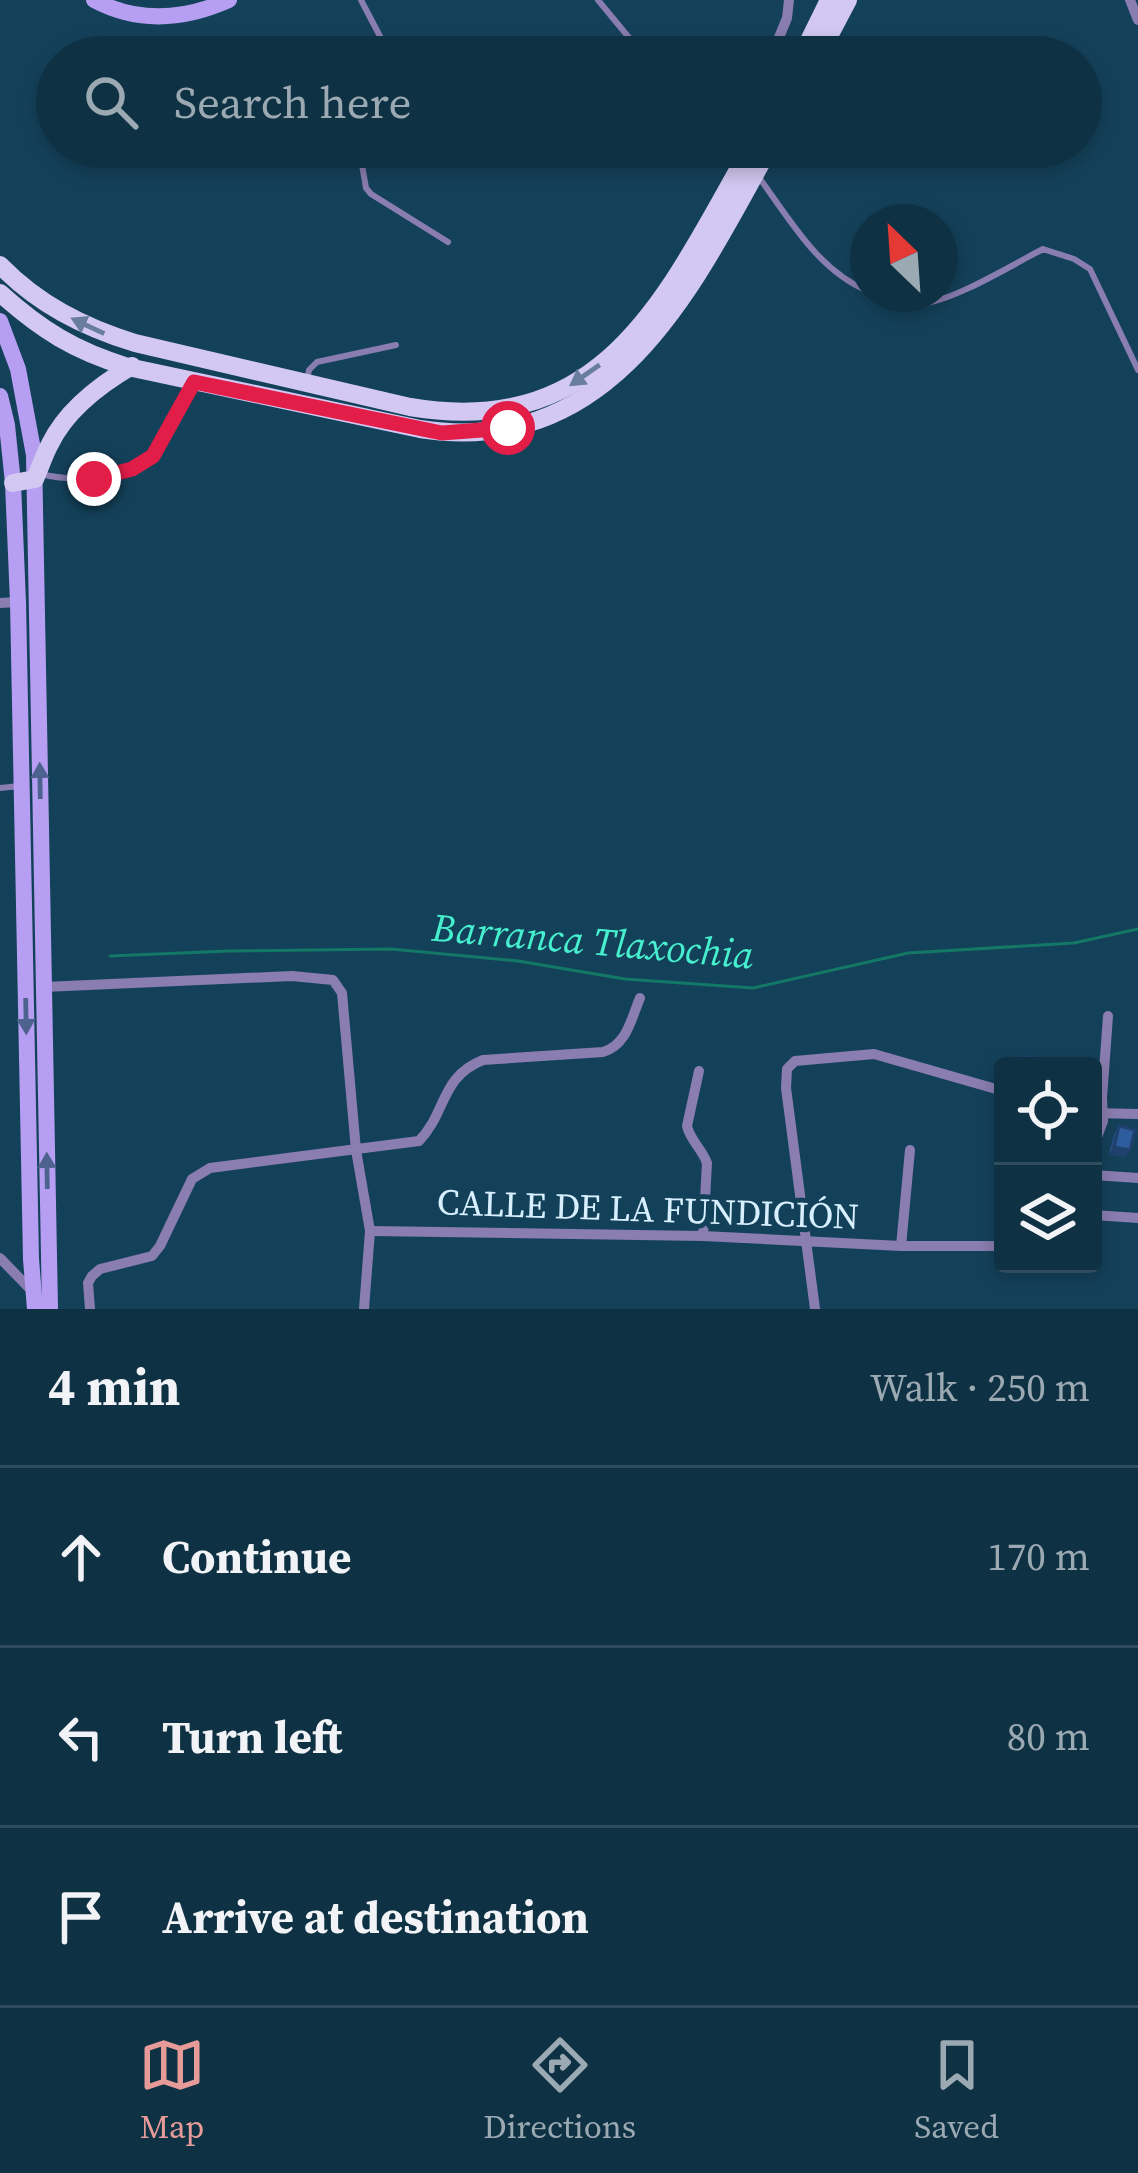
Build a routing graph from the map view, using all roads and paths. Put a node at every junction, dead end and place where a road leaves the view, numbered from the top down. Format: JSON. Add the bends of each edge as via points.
{"nodes":[{"id":1,"x":94,"y":0,"type":"edge"},
{"id":2,"x":230,"y":0,"type":"edge"},
{"id":3,"x":361,"y":0,"type":"edge"},
{"id":4,"x":598,"y":0,"type":"edge"},
{"id":5,"x":789,"y":0,"type":"edge"},
{"id":6,"x":829,"y":0,"type":"edge"},
{"id":7,"x":848,"y":0,"type":"edge"},
{"id":8,"x":1130,"y":0,"type":"edge"},
{"id":9,"x":1138,"y":20,"type":"edge"},
{"id":10,"x":379,"y":36,"type":"edge"},
{"id":11,"x":628,"y":36,"type":"edge"},
{"id":12,"x":780,"y":36,"type":"edge"},
{"id":13,"x":811,"y":36,"type":"edge"},
{"id":14,"x":829,"y":36,"type":"edge"},
{"id":15,"x":363,"y":168,"type":"edge"},
{"id":16,"x":739,"y":168,"type":"edge"},
{"id":17,"x":758,"y":168,"type":"edge"},
{"id":18,"x":755,"y":173,"type":"junction"},
{"id":19,"x":448,"y":242,"type":"dead end"},
{"id":20,"x":0,"y":265,"type":"edge"},
{"id":21,"x":850,"y":283,"type":"edge"},
{"id":22,"x":958,"y":292,"type":"edge"},
{"id":23,"x":0,"y":293,"type":"edge"},
{"id":24,"x":0,"y":321,"type":"edge"},
{"id":25,"x":396,"y":345,"type":"dead end"},
{"id":26,"x":168,"y":351,"type":"junction"},
{"id":27,"x":128,"y":368,"type":"junction"},
{"id":28,"x":1138,"y":370,"type":"edge"},
{"id":29,"x":194,"y":382,"type":"junction"},
{"id":30,"x":306,"y":383,"type":"junction"},
{"id":31,"x":0,"y":396,"type":"edge"},
{"id":32,"x":36,"y":477,"type":"junction"},
{"id":33,"x":13,"y":483,"type":"junction"},
{"id":34,"x":9,"y":602,"type":"edge"},
{"id":35,"x":22,"y":786,"type":"junction"},
{"id":36,"x":0,"y":788,"type":"edge"},
{"id":37,"x":34,"y":956,"type":"junction"},
{"id":38,"x":44,"y":987,"type":"junction"},
{"id":39,"x":640,"y":998,"type":"dead end"},
{"id":40,"x":1108,"y":1016,"type":"dead end"},
{"id":41,"x":699,"y":1071,"type":"dead end"},
{"id":42,"x":1102,"y":1074,"type":"edge"},
{"id":43,"x":994,"y":1087,"type":"edge"},
{"id":44,"x":1102,"y":1113,"type":"edge"},
{"id":45,"x":1138,"y":1114,"type":"edge"},
{"id":46,"x":356,"y":1150,"type":"junction"},
{"id":47,"x":910,"y":1150,"type":"dead end"},
{"id":48,"x":1102,"y":1176,"type":"edge"},
{"id":49,"x":1138,"y":1178,"type":"edge"},
{"id":50,"x":1102,"y":1216,"type":"edge"},
{"id":51,"x":1138,"y":1218,"type":"edge"},
{"id":52,"x":370,"y":1231,"type":"junction"},
{"id":53,"x":703,"y":1236,"type":"junction"},
{"id":54,"x":804,"y":1242,"type":"junction"},
{"id":55,"x":901,"y":1246,"type":"junction"},
{"id":56,"x":994,"y":1246,"type":"edge"},
{"id":57,"x":0,"y":1258,"type":"edge"},
{"id":58,"x":0,"y":1271,"type":"edge"},
{"id":59,"x":14,"y":1271,"type":"junction"},
{"id":60,"x":38,"y":1296,"type":"edge"},
{"id":61,"x":49,"y":1309,"type":"edge"},
{"id":62,"x":90,"y":1309,"type":"edge"},
{"id":63,"x":364,"y":1309,"type":"edge"},
{"id":64,"x":815,"y":1309,"type":"edge"}],
"edges":[{"from":1,"to":2,"type":"main road","via":[[156,19]]},
{"from":3,"to":10,"type":"lane"},
{"from":4,"to":11,"type":"lane"},
{"from":5,"to":12,"type":"street"},
{"from":6,"to":13,"type":"main road"},
{"from":7,"to":14,"type":"main road"},
{"from":8,"to":9,"type":"street"},
{"from":15,"to":19,"type":"lane","via":[[371,194]]},
{"from":16,"to":30,"type":"main road","one_way":true,"via":[[648,315],[562,391],[516,408],[462,413]]},
{"from":17,"to":18,"type":"main road"},
{"from":18,"to":21,"type":"lane","via":[[826,265]]},
{"from":18,"to":29,"type":"main road","via":[[656,333],[611,380],[549,417],[442,433]]},
{"from":26,"to":20,"type":"main road","one_way":true,"via":[[52,309]]},
{"from":22,"to":28,"type":"lane","via":[[1043,249],[1074,259],[1090,269]]},
{"from":23,"to":27,"type":"main road","via":[[58,340]]},
{"from":24,"to":32,"type":"main road","via":[[18,369]]},
{"from":25,"to":30,"type":"lane","via":[[317,362]]},
{"from":26,"to":27,"type":"main road"},
{"from":26,"to":30,"type":"main road"},
{"from":27,"to":29,"type":"main road"},
{"from":27,"to":32,"type":"main road","via":[[70,415]]},
{"from":29,"to":32,"type":"lane","via":[[153,456],[132,469],[94,479]]},
{"from":31,"to":33,"type":"main road"},
{"from":32,"to":33,"type":"main road"},
{"from":37,"to":32,"type":"main road","one_way":true},
{"from":33,"to":34,"type":"main road"},
{"from":34,"to":35,"type":"main road"},
{"from":35,"to":36,"type":"lane"},
{"from":35,"to":37,"type":"main road"},
{"from":37,"to":38,"type":"main road"},
{"from":37,"to":60,"type":"main road","one_way":true},
{"from":38,"to":46,"type":"street","via":[[333,980],[342,994]]},
{"from":60,"to":38,"type":"main road","one_way":true},
{"from":39,"to":46,"type":"street","via":[[614,1049],[483,1060],[454,1078],[419,1141]]},
{"from":40,"to":42,"type":"street"},
{"from":41,"to":53,"type":"street","via":[[686,1126],[707,1162]]},
{"from":43,"to":54,"type":"street","via":[[874,1054],[791,1064],[786,1088]]},
{"from":44,"to":45,"type":"street"},
{"from":46,"to":52,"type":"street"},
{"from":46,"to":62,"type":"street","via":[[210,1168],[192,1179],[152,1256],[92,1276]]},
{"from":47,"to":55,"type":"street"},
{"from":48,"to":49,"type":"street"},
{"from":50,"to":51,"type":"street"},
{"from":52,"to":53,"type":"street","name":"CALLE DE LA FUNDICIÓN"},
{"from":52,"to":63,"type":"street"},
{"from":53,"to":54,"type":"street","name":"CALLE DE LA FUNDICIÓN"},
{"from":54,"to":55,"type":"street","name":"CALLE DE LA FUNDICIÓN"},
{"from":54,"to":64,"type":"street"},
{"from":55,"to":56,"type":"street","name":"CALLE DE LA FUNDICIÓN"},
{"from":57,"to":59,"type":"street"},
{"from":58,"to":59,"type":"street"},
{"from":59,"to":60,"type":"street"},
{"from":60,"to":61,"type":"main road"}]}
